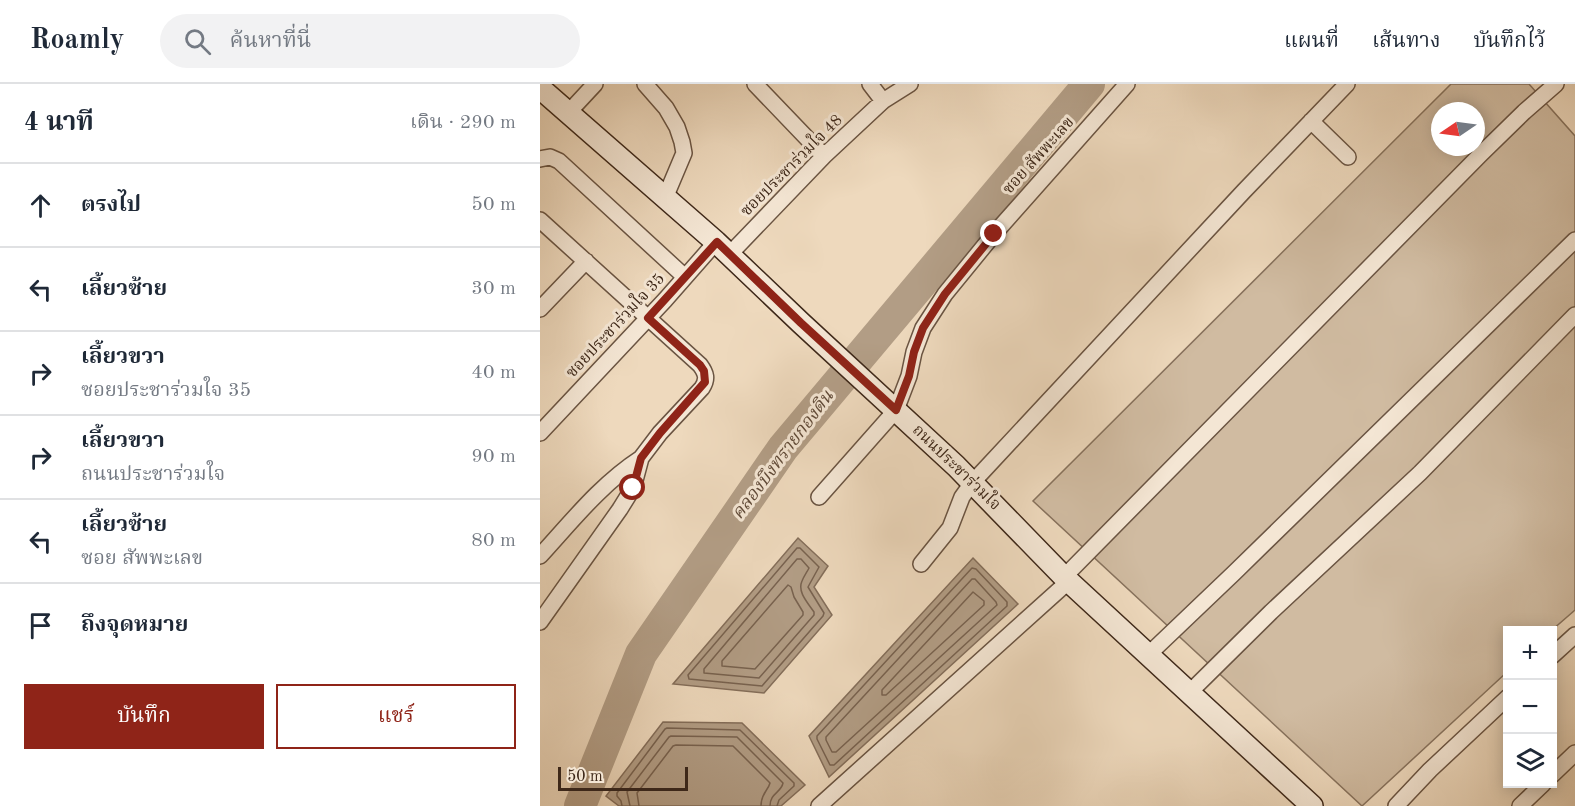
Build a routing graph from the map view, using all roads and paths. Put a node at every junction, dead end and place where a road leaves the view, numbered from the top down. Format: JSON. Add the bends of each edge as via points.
{"nodes":[{"id":1,"x":595,"y":84,"type":"edge"},
{"id":2,"x":645,"y":84,"type":"edge"},
{"id":3,"x":755,"y":84,"type":"edge"},
{"id":4,"x":870,"y":84,"type":"edge"},
{"id":5,"x":910,"y":84,"type":"edge"},
{"id":6,"x":1127,"y":84,"type":"edge"},
{"id":7,"x":1347,"y":84,"type":"edge"},
{"id":8,"x":1556,"y":84,"type":"edge"},
{"id":9,"x":540,"y":88,"type":"edge"},
{"id":10,"x":883,"y":101,"type":"junction"},
{"id":11,"x":568,"y":113,"type":"junction"},
{"id":12,"x":1311,"y":121,"type":"junction"},
{"id":13,"x":824,"y":156,"type":"junction"},
{"id":14,"x":1348,"y":157,"type":"dead end"},
{"id":15,"x":540,"y":159,"type":"edge"},
{"id":16,"x":665,"y":198,"type":"junction"},
{"id":17,"x":540,"y":220,"type":"edge"},
{"id":18,"x":1575,"y":240,"type":"edge"},
{"id":19,"x":723,"y":248,"type":"junction"},
{"id":20,"x":585,"y":261,"type":"junction"},
{"id":21,"x":685,"y":277,"type":"junction"},
{"id":22,"x":540,"y":309,"type":"edge"},
{"id":23,"x":1575,"y":315,"type":"edge"},
{"id":24,"x":648,"y":318,"type":"junction"},
{"id":25,"x":896,"y":410,"type":"junction"},
{"id":26,"x":540,"y":433,"type":"edge"},
{"id":27,"x":641,"y":458,"type":"junction"},
{"id":28,"x":972,"y":483,"type":"junction"},
{"id":29,"x":819,"y":497,"type":"dead end"},
{"id":30,"x":540,"y":556,"type":"edge"},
{"id":31,"x":921,"y":564,"type":"dead end"},
{"id":32,"x":1066,"y":579,"type":"junction"},
{"id":33,"x":544,"y":606,"type":"edge"},
{"id":34,"x":540,"y":622,"type":"edge"},
{"id":35,"x":1575,"y":635,"type":"edge"},
{"id":36,"x":1557,"y":651,"type":"edge"},
{"id":37,"x":1148,"y":655,"type":"junction"},
{"id":38,"x":1190,"y":693,"type":"junction"},
{"id":39,"x":1503,"y":702,"type":"edge"},
{"id":40,"x":1575,"y":753,"type":"edge"},
{"id":41,"x":1557,"y":770,"type":"edge"},
{"id":42,"x":1538,"y":788,"type":"edge"},
{"id":43,"x":819,"y":806,"type":"edge"},
{"id":44,"x":1312,"y":806,"type":"edge"},
{"id":45,"x":1396,"y":806,"type":"edge"},
{"id":46,"x":1520,"y":806,"type":"edge"}],
"edges":[{"from":1,"to":11,"type":"street"},
{"from":2,"to":16,"type":"street","via":[[677,127],[684,153]]},
{"from":3,"to":13,"type":"street"},
{"from":4,"to":10,"type":"street"},
{"from":5,"to":10,"type":"street","name":"ซอยประชาร่วมใจ 48"},
{"from":6,"to":25,"type":"street","name":"ซอย สัพพะเลข","via":[[945,294],[923,328]]},
{"from":7,"to":12,"type":"street"},
{"from":8,"to":32,"type":"street","via":[[1481,154]]},
{"from":9,"to":11,"type":"main road","name":"ถนนประชาร่วมใจ"},
{"from":10,"to":13,"type":"street","name":"ซอยประชาร่วมใจ 48"},
{"from":11,"to":16,"type":"main road","name":"ถนนประชาร่วมใจ"},
{"from":12,"to":14,"type":"street"},
{"from":12,"to":28,"type":"street"},
{"from":13,"to":19,"type":"street","name":"ซอยประชาร่วมใจ 48"},
{"from":15,"to":21,"type":"street","via":[[560,161]]},
{"from":16,"to":19,"type":"main road","name":"ถนนประชาร่วมใจ"},
{"from":17,"to":20,"type":"street"},
{"from":18,"to":37,"type":"street"},
{"from":19,"to":21,"type":"street","name":"ซอยประชาร่วมใจ 35"},
{"from":19,"to":25,"type":"main road","name":"ถนนประชาร่วมใจ"},
{"from":20,"to":22,"type":"street"},
{"from":20,"to":24,"type":"street"},
{"from":21,"to":24,"type":"street","name":"ซอยประชาร่วมใจ 35"},
{"from":23,"to":38,"type":"street","via":[[1420,473]]},
{"from":24,"to":26,"type":"street","name":"ซอยประชาร่วมใจ 35"},
{"from":24,"to":27,"type":"street","via":[[700,365],[705,382]]},
{"from":25,"to":28,"type":"main road","name":"ถนนประชาร่วมใจ"},
{"from":25,"to":29,"type":"street"},
{"from":27,"to":30,"type":"street","via":[[600,490]]},
{"from":27,"to":33,"type":"street","via":[[633,488],[620,509]]},
{"from":28,"to":31,"type":"street","via":[[950,528]]},
{"from":28,"to":32,"type":"main road","name":"ถนนประชาร่วมใจ"},
{"from":32,"to":37,"type":"main road","name":"ถนนประชาร่วมใจ"},
{"from":32,"to":43,"type":"street"},
{"from":33,"to":34,"type":"street"},
{"from":35,"to":36,"type":"street"},
{"from":37,"to":38,"type":"main road","name":"ถนนประชาร่วมใจ"},
{"from":38,"to":44,"type":"main road","name":"ถนนประชาร่วมใจ"},
{"from":39,"to":45,"type":"street"},
{"from":40,"to":41,"type":"street"},
{"from":42,"to":46,"type":"street"}]}
